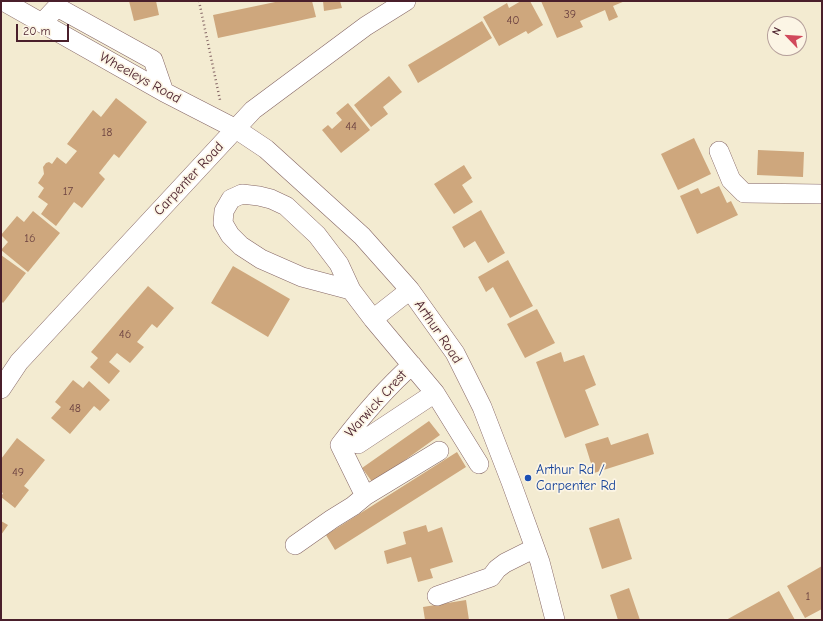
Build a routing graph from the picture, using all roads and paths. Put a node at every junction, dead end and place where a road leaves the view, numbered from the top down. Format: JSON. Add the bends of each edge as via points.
{"nodes":[{"id":1,"x":3,"y":1,"type":"edge"},
{"id":2,"x":199,"y":1,"type":"edge"},
{"id":3,"x":406,"y":1,"type":"edge"},
{"id":4,"x":230,"y":126,"type":"junction"},
{"id":5,"x":719,"y":151,"type":"dead end"},
{"id":6,"x":822,"y":194,"type":"edge"},
{"id":7,"x":351,"y":290,"type":"junction"},
{"id":8,"x":410,"y":290,"type":"junction"},
{"id":9,"x":373,"y":319,"type":"junction"},
{"id":10,"x":412,"y":365,"type":"junction"},
{"id":11,"x":1,"y":389,"type":"edge"},
{"id":12,"x":435,"y":393,"type":"junction"},
{"id":13,"x":358,"y":444,"type":"dead end"},
{"id":14,"x":439,"y":451,"type":"dead end"},
{"id":15,"x":479,"y":464,"type":"dead end"},
{"id":16,"x":365,"y":496,"type":"junction"},
{"id":17,"x":295,"y":545,"type":"dead end"},
{"id":18,"x":535,"y":548,"type":"junction"},
{"id":19,"x":437,"y":596,"type":"dead end"},
{"id":20,"x":555,"y":620,"type":"edge"}],
"edges":[{"from":1,"to":4,"type":"street","name":"Wheeleys Road","via":[[164,92]]},
{"from":2,"to":4,"type":"path"},
{"from":3,"to":4,"type":"street","name":"Carpenter Road","via":[[366,26]]},
{"from":4,"to":8,"type":"street","name":"Arthur Road","via":[[266,149],[362,236]]},
{"from":4,"to":11,"type":"street","name":"Carpenter Road","via":[[19,362]]},
{"from":5,"to":6,"type":"street","via":[[731,180],[744,193]]},
{"from":7,"to":7,"type":"street","name":"Warwick Crest","via":[[302,277],[260,259],[241,246],[230,236],[223,223],[224,211],[231,198],[242,194],[259,196],[286,206],[317,235],[339,264]]},
{"from":7,"to":9,"type":"street","name":"Warwick Crest"},
{"from":8,"to":9,"type":"street"},
{"from":8,"to":18,"type":"street","name":"Arthur Road","via":[[455,353],[482,407]]},
{"from":9,"to":10,"type":"street","name":"Warwick Crest"},
{"from":10,"to":12,"type":"street","name":"Warwick Crest"},
{"from":10,"to":16,"type":"street","name":"Warwick Crest","via":[[362,416],[340,445]]},
{"from":12,"to":13,"type":"street"},
{"from":12,"to":15,"type":"street","name":"Warwick Crest"},
{"from":14,"to":16,"type":"street"},
{"from":16,"to":17,"type":"street"},
{"from":18,"to":19,"type":"street","via":[[497,568],[491,577]]},
{"from":18,"to":20,"type":"street","name":"Arthur Road"}]}
